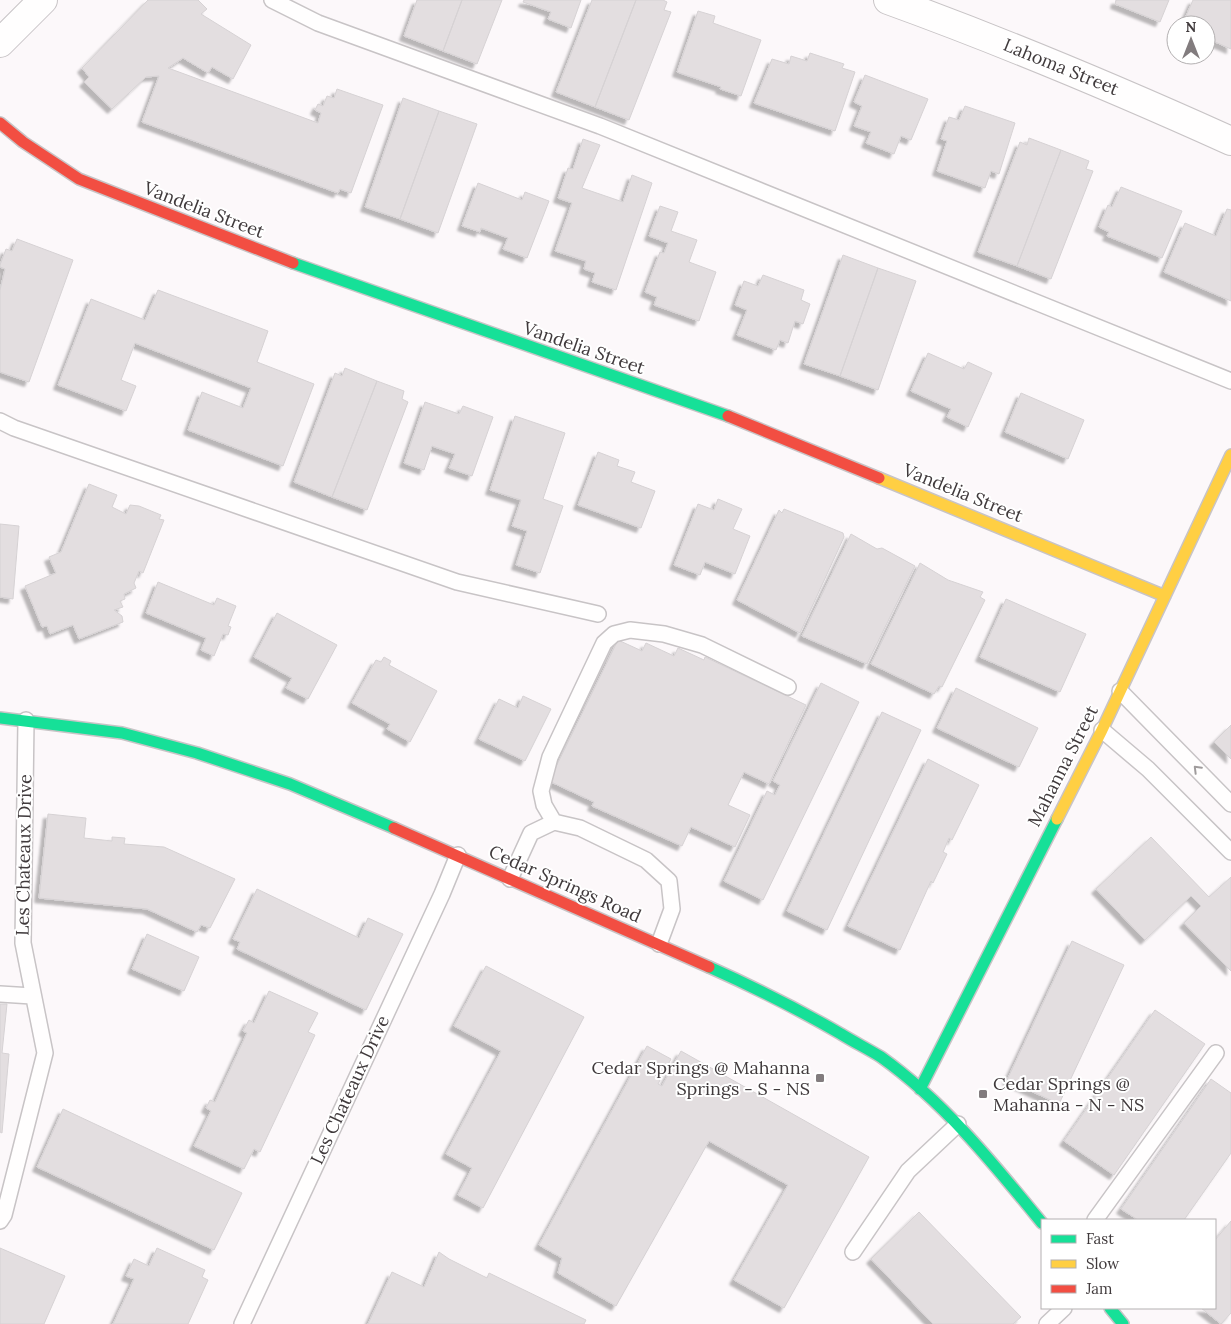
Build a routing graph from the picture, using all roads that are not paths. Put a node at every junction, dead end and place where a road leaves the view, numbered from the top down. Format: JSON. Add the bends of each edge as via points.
{"nodes":[{"id":1,"x":43,"y":0,"type":"edge"},
{"id":2,"x":272,"y":0,"type":"edge"},
{"id":3,"x":888,"y":0,"type":"edge"},
{"id":4,"x":0,"y":43,"type":"edge"},
{"id":5,"x":0,"y":123,"type":"edge"},
{"id":6,"x":1231,"y":141,"type":"edge"},
{"id":7,"x":1231,"y":381,"type":"edge"},
{"id":8,"x":0,"y":421,"type":"edge"},
{"id":9,"x":1231,"y":455,"type":"edge"},
{"id":10,"x":1218,"y":481,"type":"junction"},
{"id":11,"x":1231,"y":494,"type":"edge"},
{"id":12,"x":1165,"y":596,"type":"junction"},
{"id":13,"x":598,"y":614,"type":"dead end"},
{"id":14,"x":788,"y":687,"type":"dead end"},
{"id":15,"x":1120,"y":691,"type":"junction"},
{"id":16,"x":0,"y":718,"type":"edge"},
{"id":17,"x":26,"y":720,"type":"junction"},
{"id":18,"x":1102,"y":730,"type":"junction"},
{"id":19,"x":1231,"y":804,"type":"edge"},
{"id":20,"x":554,"y":822,"type":"junction"},
{"id":21,"x":1231,"y":852,"type":"edge"},
{"id":22,"x":458,"y":855,"type":"junction"},
{"id":23,"x":510,"y":879,"type":"junction"},
{"id":24,"x":659,"y":944,"type":"junction"},
{"id":25,"x":0,"y":994,"type":"edge"},
{"id":26,"x":32,"y":996,"type":"junction"},
{"id":27,"x":1216,"y":1053,"type":"dead end"},
{"id":28,"x":920,"y":1089,"type":"junction"},
{"id":29,"x":958,"y":1124,"type":"junction"},
{"id":30,"x":5,"y":1191,"type":"edge"},
{"id":31,"x":1095,"y":1219,"type":"edge"},
{"id":32,"x":0,"y":1221,"type":"edge"},
{"id":33,"x":1041,"y":1222,"type":"edge"},
{"id":34,"x":853,"y":1252,"type":"dead end"},
{"id":35,"x":1063,"y":1309,"type":"edge"},
{"id":36,"x":1111,"y":1309,"type":"edge"},
{"id":37,"x":242,"y":1324,"type":"edge"},
{"id":38,"x":1047,"y":1324,"type":"edge"},
{"id":39,"x":1123,"y":1324,"type":"edge"}],
"edges":[{"from":1,"to":4,"type":"street"},
{"from":2,"to":7,"type":"lane","via":[[318,23],[600,126]]},
{"from":3,"to":6,"type":"street","name":"Lahoma Street","via":[[1136,98]]},
{"from":5,"to":12,"type":"street","name":"Vandelia Street","via":[[79,179],[313,271],[727,416]]},
{"from":8,"to":13,"type":"lane","via":[[457,582]]},
{"from":9,"to":10,"type":"street","name":"Mahanna Street"},
{"from":10,"to":11,"type":"lane"},
{"from":10,"to":12,"type":"street","name":"Mahanna Street"},
{"from":12,"to":15,"type":"street","name":"Mahanna Street"},
{"from":14,"to":20,"type":"lane","via":[[702,645],[664,634],[630,630],[614,634],[604,643],[550,757],[541,791],[544,805]]},
{"from":15,"to":18,"type":"street","name":"Mahanna Street"},
{"from":19,"to":15,"type":"lane","one_way":true},
{"from":16,"to":17,"type":"street","name":"Cedar Springs Road"},
{"from":17,"to":22,"type":"street","name":"Cedar Springs Road","via":[[122,733],[197,753],[290,784]]},
{"from":17,"to":26,"type":"lane","name":"Les Chateaux Drive","via":[[23,943]]},
{"from":18,"to":21,"type":"lane","via":[[1148,769]]},
{"from":18,"to":28,"type":"street","name":"Mahanna Street"},
{"from":20,"to":23,"type":"lane","via":[[531,833]]},
{"from":20,"to":24,"type":"lane","via":[[580,828],[646,860],[669,881],[672,909]]},
{"from":22,"to":23,"type":"street","name":"Cedar Springs Road"},
{"from":22,"to":37,"type":"lane","name":"Les Chateaux Drive"},
{"from":23,"to":24,"type":"street","name":"Cedar Springs Road"},
{"from":24,"to":28,"type":"street","name":"Cedar Springs Road","via":[[813,1018],[880,1057]]},
{"from":25,"to":26,"type":"lane"},
{"from":26,"to":30,"type":"lane","name":"Les Chateaux Drive","via":[[45,1053]]},
{"from":27,"to":31,"type":"lane"},
{"from":28,"to":29,"type":"street","name":"Cedar Springs Road"},
{"from":29,"to":33,"type":"street","name":"Cedar Springs Road"},
{"from":29,"to":34,"type":"lane","via":[[908,1171]]},
{"from":30,"to":32,"type":"lane","name":"Les Chateaux Drive","via":[[4,1215]]},
{"from":35,"to":38,"type":"lane"},
{"from":36,"to":39,"type":"street"}]}
